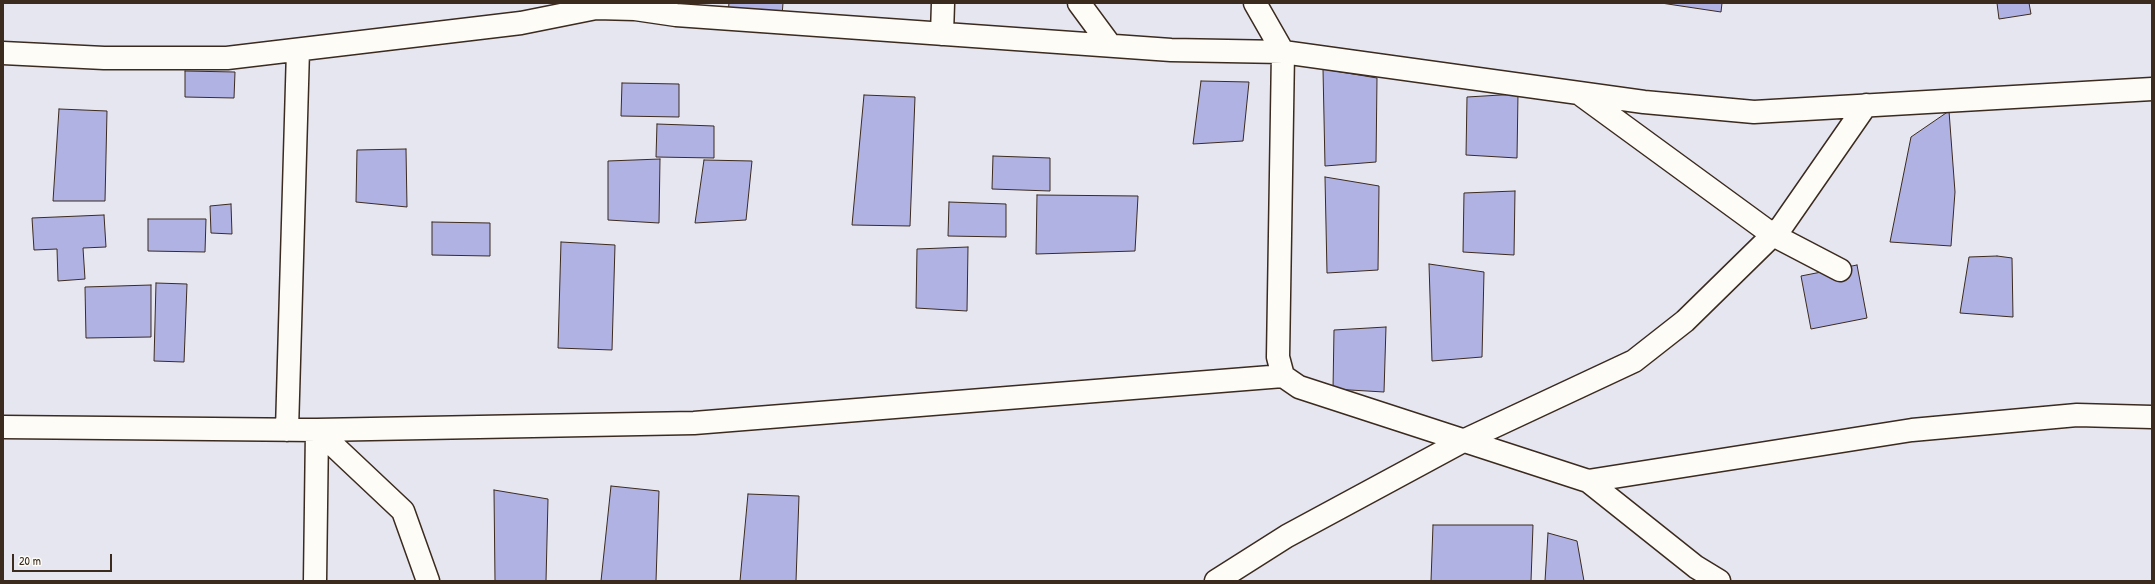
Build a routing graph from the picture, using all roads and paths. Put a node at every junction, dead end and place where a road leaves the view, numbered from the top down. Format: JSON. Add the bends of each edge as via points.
{"nodes":[{"id":1,"x":943,"y":3,"type":"edge"},
{"id":2,"x":1079,"y":3,"type":"edge"},
{"id":3,"x":1254,"y":4,"type":"edge"},
{"id":4,"x":942,"y":34,"type":"junction"},
{"id":5,"x":1110,"y":45,"type":"junction"},
{"id":6,"x":298,"y":50,"type":"junction"},
{"id":7,"x":1283,"y":52,"type":"junction"},
{"id":8,"x":3,"y":53,"type":"edge"},
{"id":9,"x":2152,"y":89,"type":"edge"},
{"id":10,"x":1578,"y":92,"type":"junction"},
{"id":11,"x":1866,"y":105,"type":"junction"},
{"id":12,"x":1773,"y":235,"type":"junction"},
{"id":13,"x":1840,"y":270,"type":"dead end"},
{"id":14,"x":1283,"y":376,"type":"junction"},
{"id":15,"x":2152,"y":417,"type":"edge"},
{"id":16,"x":3,"y":427,"type":"edge"},
{"id":17,"x":288,"y":430,"type":"junction"},
{"id":18,"x":317,"y":430,"type":"junction"},
{"id":19,"x":1462,"y":441,"type":"junction"},
{"id":20,"x":1588,"y":482,"type":"junction"},
{"id":21,"x":314,"y":581,"type":"edge"},
{"id":22,"x":428,"y":581,"type":"edge"},
{"id":23,"x":1216,"y":581,"type":"edge"},
{"id":24,"x":1719,"y":581,"type":"edge"}],
"edges":[{"from":1,"to":4,"type":"street"},
{"from":2,"to":5,"type":"street"},
{"from":3,"to":7,"type":"street"},
{"from":4,"to":5,"type":"street"},
{"from":4,"to":6,"type":"street","via":[[596,8],[521,23]]},
{"from":5,"to":7,"type":"street","via":[[1172,50]]},
{"from":6,"to":8,"type":"street","via":[[227,58],[104,58]]},
{"from":6,"to":17,"type":"street"},
{"from":7,"to":10,"type":"street"},
{"from":7,"to":14,"type":"street","via":[[1278,357]]},
{"from":9,"to":11,"type":"street"},
{"from":10,"to":11,"type":"street","via":[[1644,102],[1754,112]]},
{"from":10,"to":12,"type":"street"},
{"from":11,"to":12,"type":"street","via":[[1782,226]]},
{"from":12,"to":13,"type":"street"},
{"from":12,"to":19,"type":"street","via":[[1684,321],[1634,361]]},
{"from":14,"to":18,"type":"street","via":[[694,423]]},
{"from":14,"to":19,"type":"street","via":[[1299,387]]},
{"from":15,"to":20,"type":"street","via":[[2077,415],[1912,430]]},
{"from":16,"to":17,"type":"street"},
{"from":17,"to":18,"type":"street"},
{"from":18,"to":21,"type":"street"},
{"from":18,"to":22,"type":"street","via":[[403,511]]},
{"from":19,"to":20,"type":"street"},
{"from":19,"to":23,"type":"street","via":[[1287,536]]},
{"from":20,"to":24,"type":"street","via":[[1696,568]]}]}
